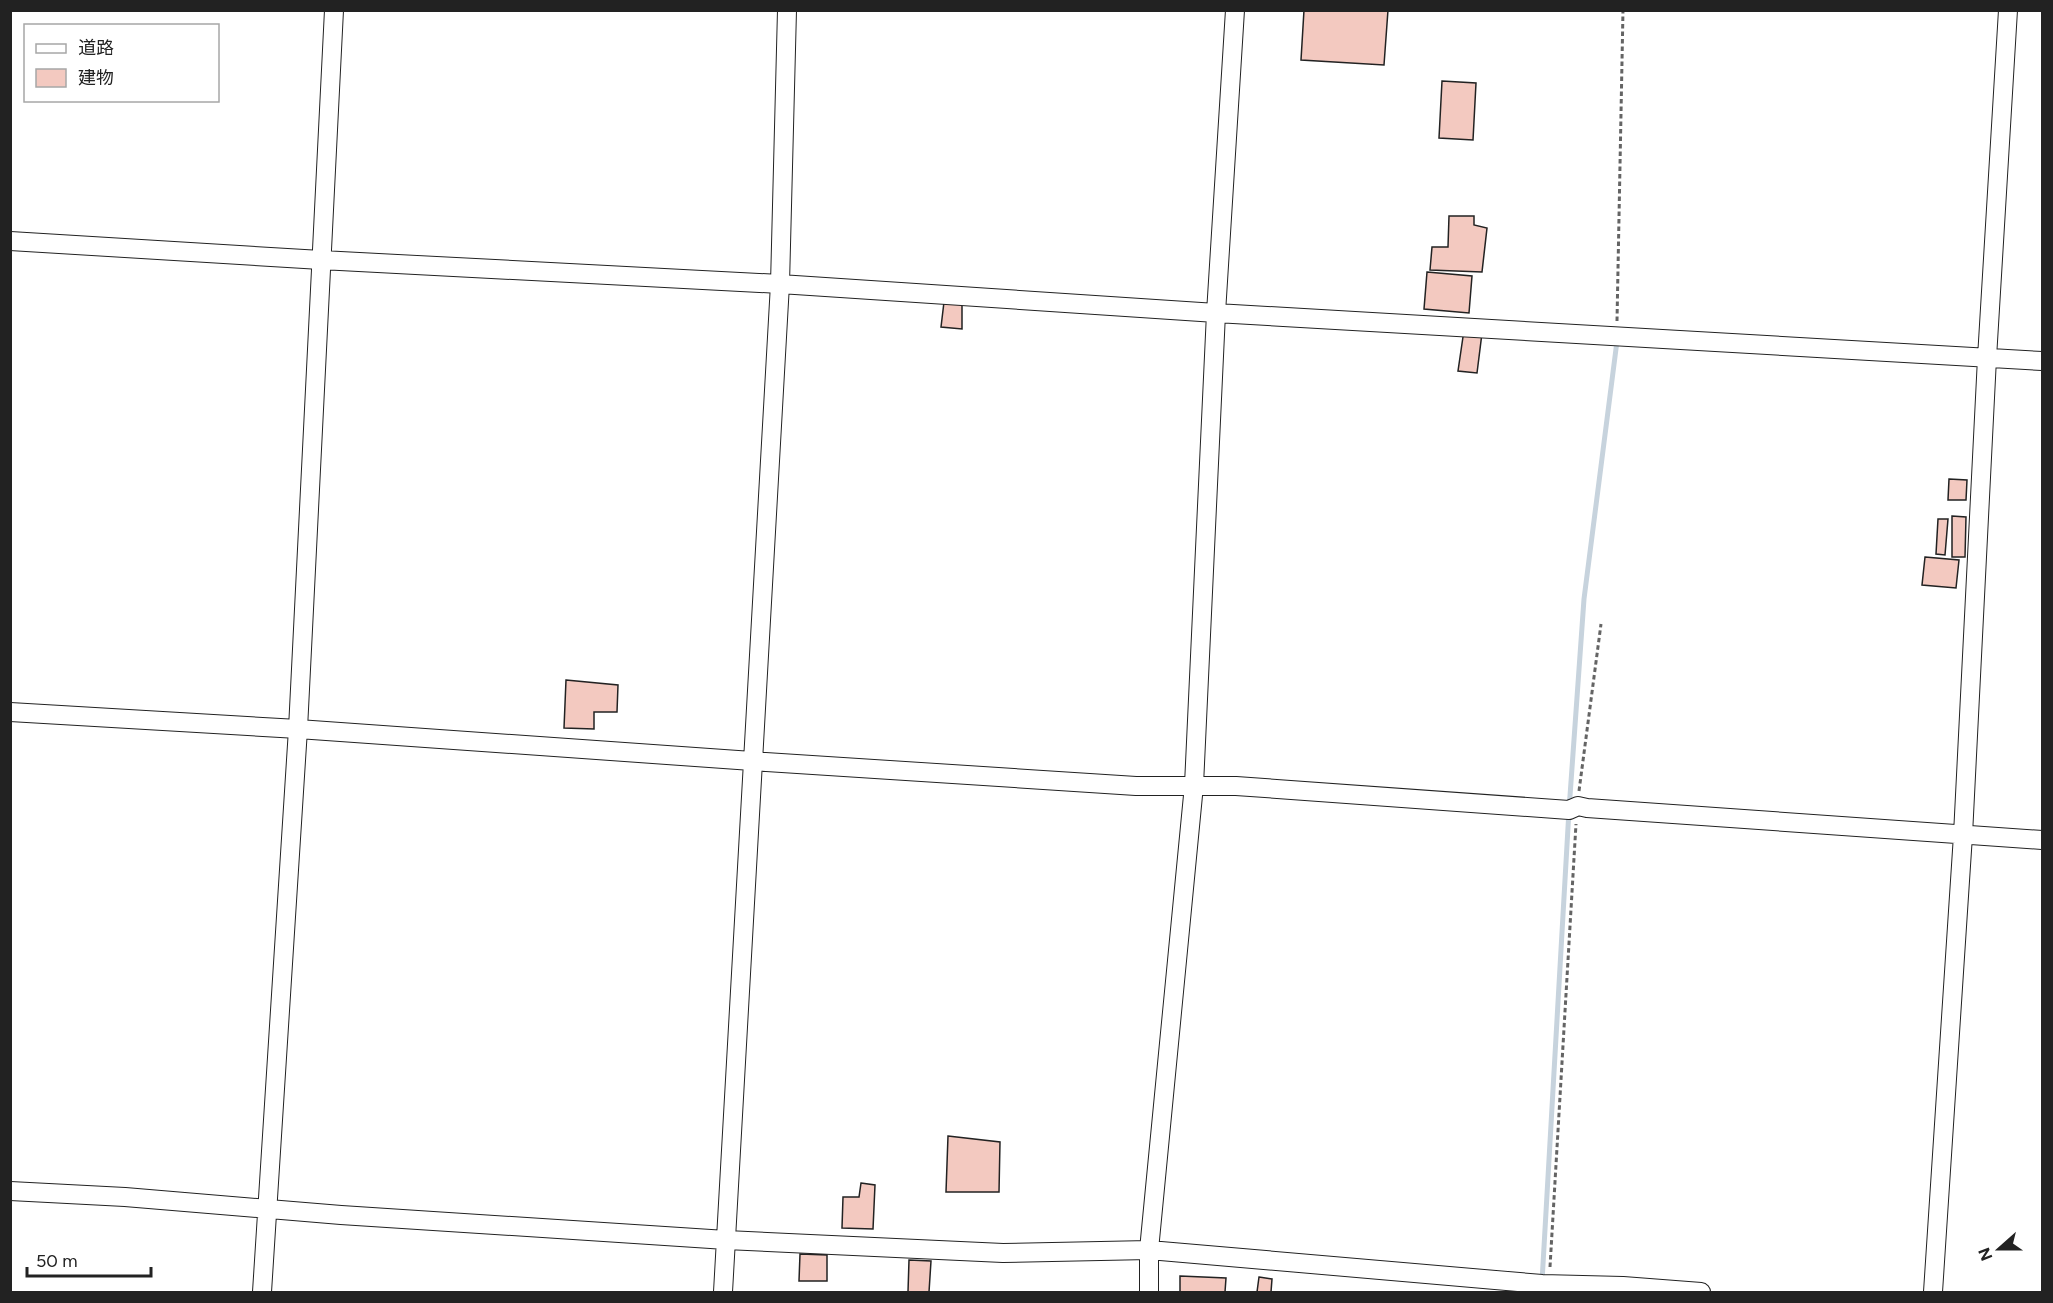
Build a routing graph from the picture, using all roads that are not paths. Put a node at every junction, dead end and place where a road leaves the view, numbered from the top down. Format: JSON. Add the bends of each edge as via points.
{"nodes":[{"id":1,"x":334,"y":10,"type":"edge"},
{"id":2,"x":787,"y":10,"type":"edge"},
{"id":3,"x":1235,"y":10,"type":"edge"},
{"id":4,"x":2008,"y":10,"type":"edge"},
{"id":5,"x":10,"y":241,"type":"edge"},
{"id":6,"x":321,"y":260,"type":"junction"},
{"id":7,"x":780,"y":285,"type":"junction"},
{"id":8,"x":1216,"y":313,"type":"junction"},
{"id":9,"x":1987,"y":358,"type":"junction"},
{"id":10,"x":2043,"y":361,"type":"edge"},
{"id":11,"x":10,"y":712,"type":"edge"},
{"id":12,"x":298,"y":729,"type":"junction"},
{"id":13,"x":752,"y":762,"type":"junction"},
{"id":14,"x":1194,"y":785,"type":"junction"},
{"id":15,"x":1963,"y":836,"type":"junction"},
{"id":16,"x":2043,"y":840,"type":"edge"},
{"id":17,"x":10,"y":1191,"type":"edge"},
{"id":18,"x":267,"y":1210,"type":"junction"},
{"id":19,"x":726,"y":1240,"type":"junction"},
{"id":20,"x":1149,"y":1250,"type":"junction"},
{"id":21,"x":262,"y":1293,"type":"edge"},
{"id":22,"x":723,"y":1293,"type":"edge"},
{"id":23,"x":1149,"y":1293,"type":"edge"},
{"id":24,"x":1701,"y":1293,"type":"edge"},
{"id":25,"x":1934,"y":1293,"type":"edge"}],
"edges":[{"from":1,"to":6,"type":"street"},
{"from":2,"to":7,"type":"street"},
{"from":3,"to":8,"type":"street"},
{"from":4,"to":9,"type":"street"},
{"from":5,"to":6,"type":"street"},
{"from":6,"to":7,"type":"street"},
{"from":6,"to":12,"type":"street"},
{"from":7,"to":8,"type":"street"},
{"from":7,"to":13,"type":"street"},
{"from":8,"to":9,"type":"street"},
{"from":8,"to":14,"type":"street"},
{"from":9,"to":10,"type":"street"},
{"from":9,"to":15,"type":"street"},
{"from":11,"to":12,"type":"street"},
{"from":12,"to":13,"type":"street"},
{"from":12,"to":18,"type":"street"},
{"from":13,"to":14,"type":"street","via":[[1136,786]]},
{"from":13,"to":19,"type":"street"},
{"from":14,"to":15,"type":"street","via":[[1569,810],[1578,806]]},
{"from":14,"to":20,"type":"street"},
{"from":15,"to":16,"type":"street"},
{"from":15,"to":25,"type":"street"},
{"from":17,"to":18,"type":"street"},
{"from":18,"to":19,"type":"street"},
{"from":18,"to":21,"type":"street"},
{"from":19,"to":20,"type":"street","via":[[1003,1254]]},
{"from":19,"to":22,"type":"street"},
{"from":20,"to":23,"type":"street"},
{"from":20,"to":24,"type":"street"}]}
